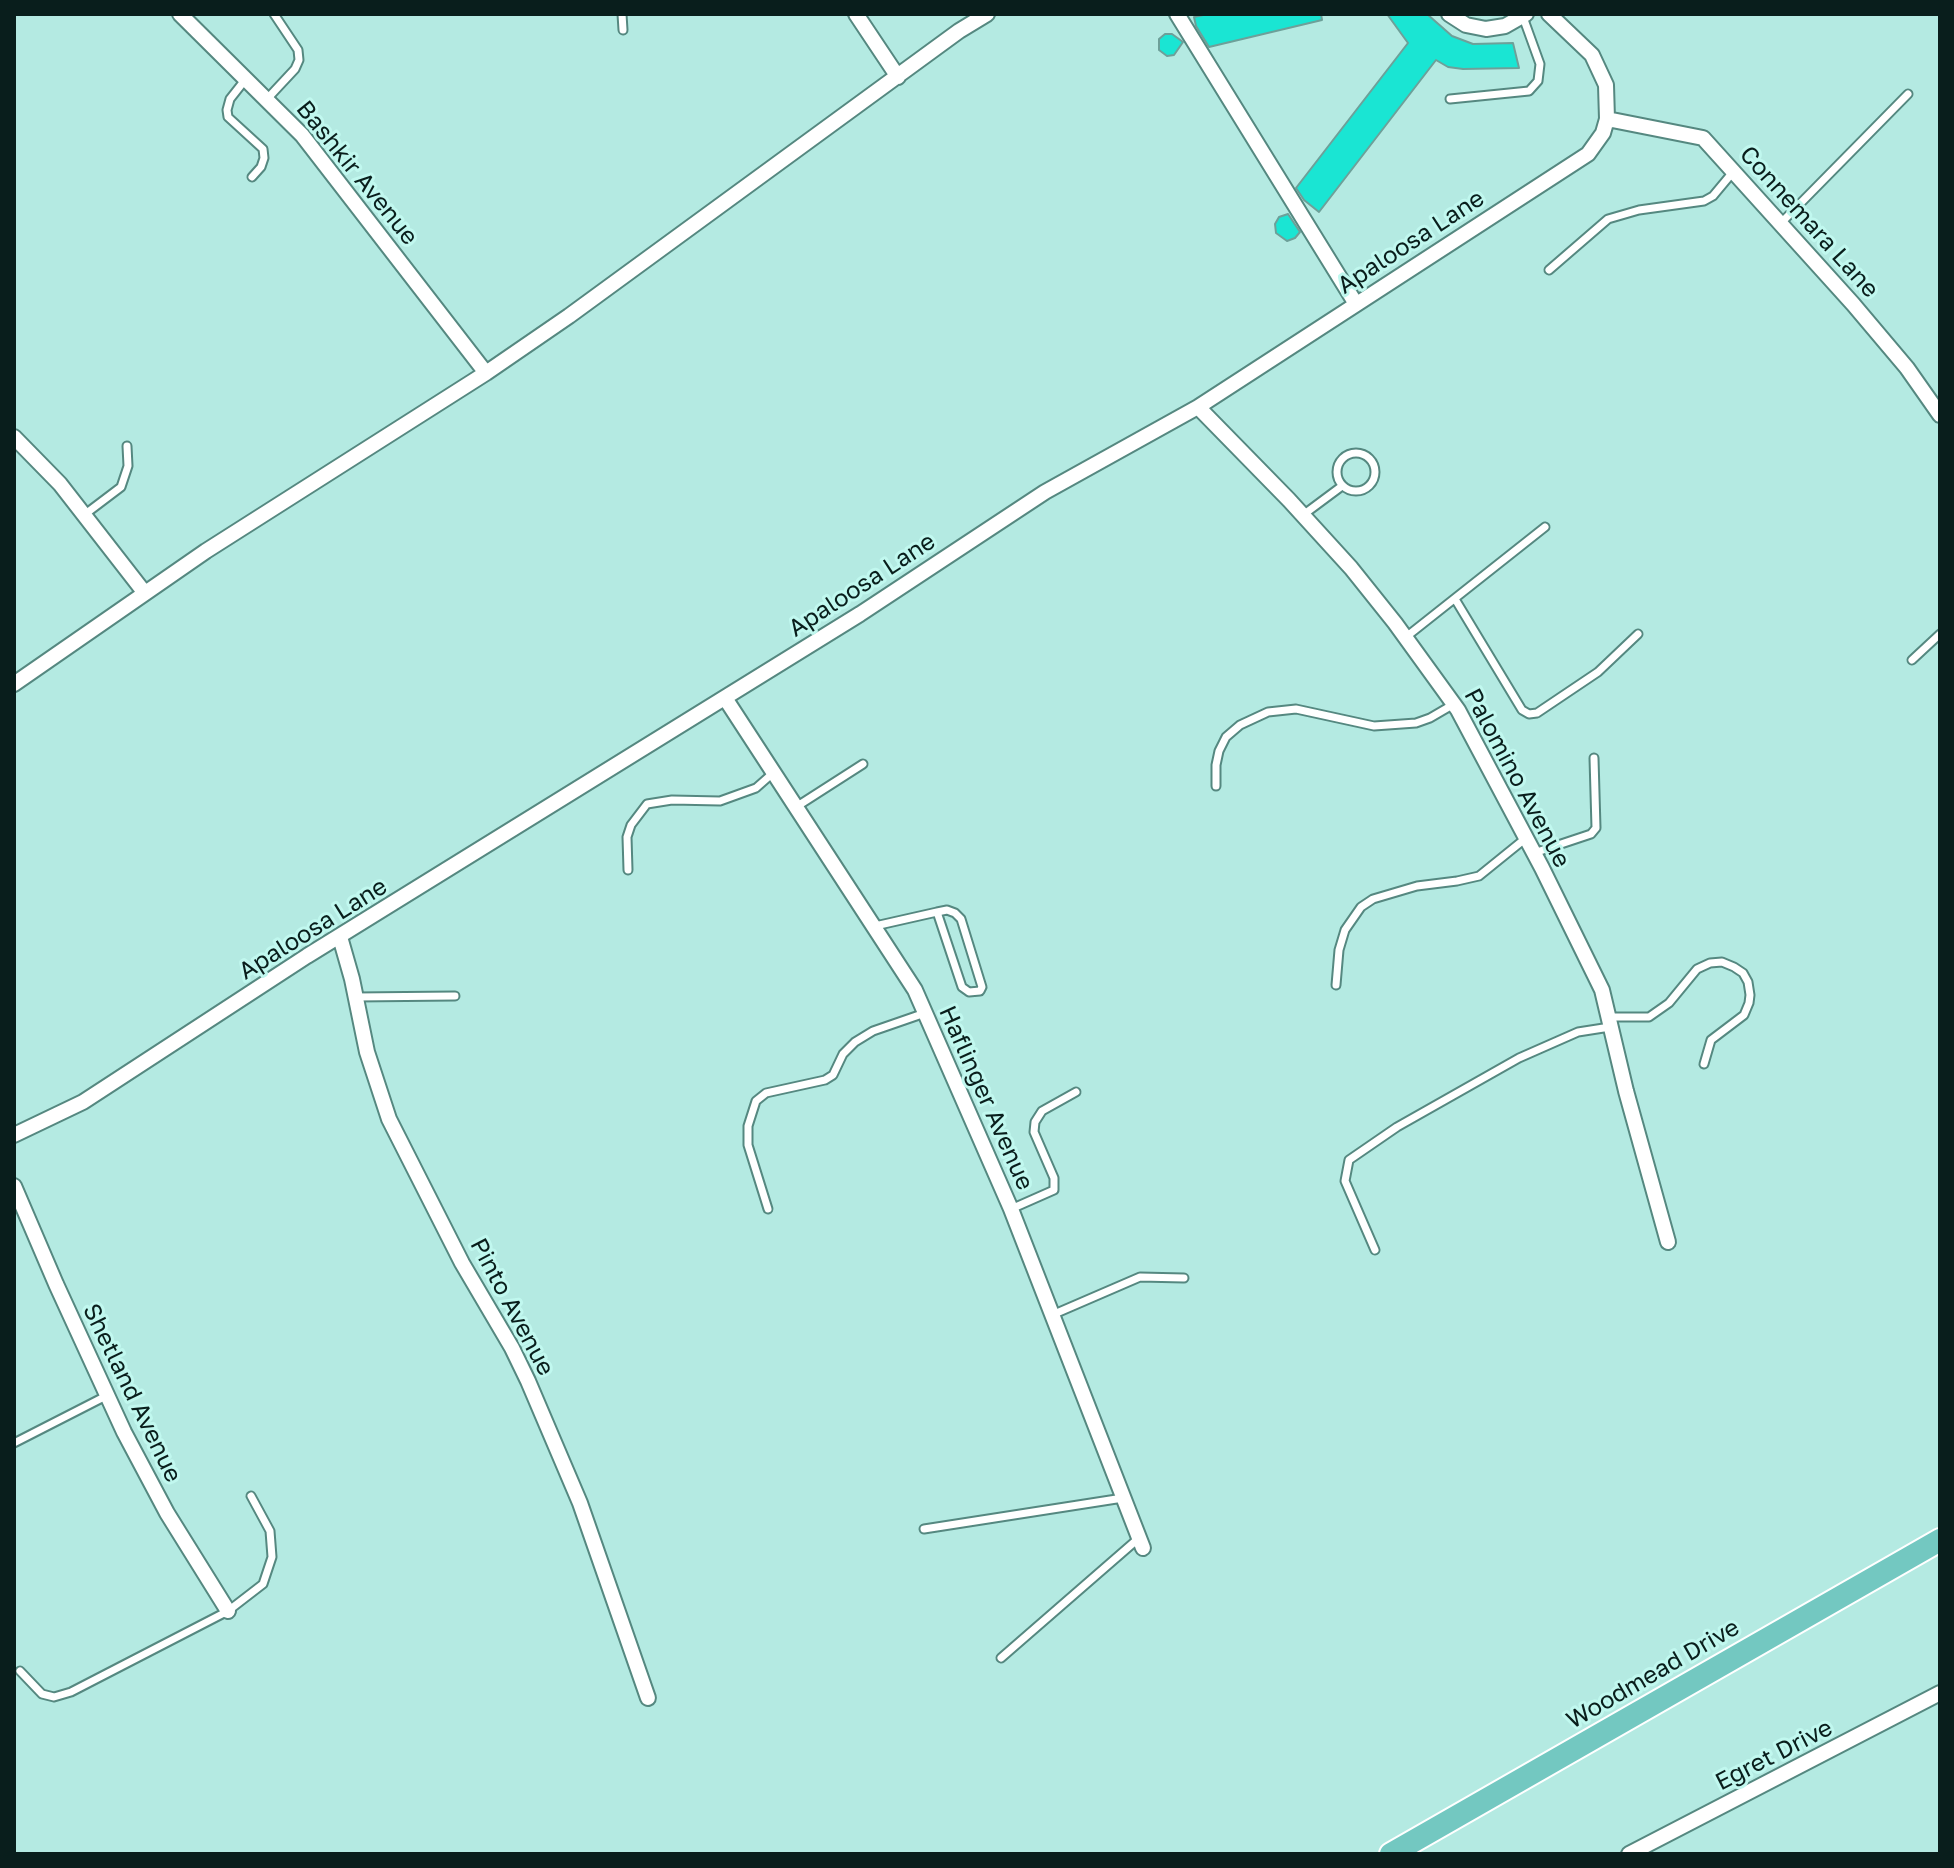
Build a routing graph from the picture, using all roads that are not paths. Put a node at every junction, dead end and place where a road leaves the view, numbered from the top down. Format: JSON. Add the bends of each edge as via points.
{"nodes":[{"id":1,"x":274,"y":14,"type":"edge"},
{"id":2,"x":622,"y":14,"type":"edge"},
{"id":3,"x":856,"y":14,"type":"edge"},
{"id":4,"x":987,"y":14,"type":"edge"},
{"id":5,"x":1177,"y":14,"type":"edge"},
{"id":6,"x":1449,"y":14,"type":"edge"},
{"id":7,"x":1549,"y":14,"type":"edge"},
{"id":8,"x":183,"y":15,"type":"edge"},
{"id":9,"x":1524,"y":16,"type":"edge"},
{"id":10,"x":623,"y":30,"type":"dead end"},
{"id":11,"x":898,"y":77,"type":"junction"},
{"id":12,"x":246,"y":78,"type":"junction"},
{"id":13,"x":1908,"y":94,"type":"dead end"},
{"id":14,"x":267,"y":99,"type":"junction"},
{"id":15,"x":1450,"y":99,"type":"dead end"},
{"id":16,"x":1607,"y":119,"type":"junction"},
{"id":17,"x":1734,"y":170,"type":"junction"},
{"id":18,"x":252,"y":177,"type":"dead end"},
{"id":19,"x":1781,"y":223,"type":"junction"},
{"id":20,"x":1549,"y":270,"type":"dead end"},
{"id":21,"x":1356,"y":304,"type":"junction"},
{"id":22,"x":486,"y":373,"type":"junction"},
{"id":23,"x":1198,"y":407,"type":"junction"},
{"id":24,"x":1940,"y":415,"type":"edge"},
{"id":25,"x":14,"y":437,"type":"edge"},
{"id":26,"x":127,"y":446,"type":"dead end"},
{"id":27,"x":1342,"y":486,"type":"junction"},
{"id":28,"x":84,"y":515,"type":"junction"},
{"id":29,"x":1303,"y":515,"type":"junction"},
{"id":30,"x":1545,"y":527,"type":"dead end"},
{"id":31,"x":144,"y":592,"type":"junction"},
{"id":32,"x":1455,"y":599,"type":"junction"},
{"id":33,"x":1638,"y":634,"type":"dead end"},
{"id":34,"x":1940,"y":634,"type":"edge"},
{"id":35,"x":1406,"y":637,"type":"junction"},
{"id":36,"x":1912,"y":660,"type":"dead end"},
{"id":37,"x":14,"y":684,"type":"edge"},
{"id":38,"x":725,"y":698,"type":"junction"},
{"id":39,"x":1454,"y":704,"type":"junction"},
{"id":40,"x":1594,"y":758,"type":"dead end"},
{"id":41,"x":863,"y":764,"type":"dead end"},
{"id":42,"x":773,"y":773,"type":"junction"},
{"id":43,"x":1216,"y":786,"type":"dead end"},
{"id":44,"x":796,"y":807,"type":"junction"},
{"id":45,"x":1526,"y":838,"type":"junction"},
{"id":46,"x":1534,"y":853,"type":"junction"},
{"id":47,"x":628,"y":870,"type":"dead end"},
{"id":48,"x":937,"y":912,"type":"junction"},
{"id":49,"x":874,"y":926,"type":"junction"},
{"id":50,"x":340,"y":937,"type":"junction"},
{"id":51,"x":1336,"y":985,"type":"dead end"},
{"id":52,"x":455,"y":996,"type":"dead end"},
{"id":53,"x":356,"y":997,"type":"junction"},
{"id":54,"x":925,"y":1013,"type":"junction"},
{"id":55,"x":1611,"y":1022,"type":"junction"},
{"id":56,"x":1704,"y":1064,"type":"dead end"},
{"id":57,"x":1076,"y":1092,"type":"dead end"},
{"id":58,"x":14,"y":1135,"type":"edge"},
{"id":59,"x":14,"y":1186,"type":"edge"},
{"id":60,"x":18,"y":1208,"type":"edge"},
{"id":61,"x":768,"y":1209,"type":"dead end"},
{"id":62,"x":1011,"y":1209,"type":"junction"},
{"id":63,"x":1668,"y":1242,"type":"dead end"},
{"id":64,"x":1375,"y":1250,"type":"dead end"},
{"id":65,"x":1184,"y":1278,"type":"dead end"},
{"id":66,"x":1052,"y":1315,"type":"junction"},
{"id":67,"x":108,"y":1395,"type":"junction"},
{"id":68,"x":14,"y":1443,"type":"edge"},
{"id":69,"x":251,"y":1496,"type":"dead end"},
{"id":70,"x":1123,"y":1498,"type":"junction"},
{"id":71,"x":924,"y":1529,"type":"dead end"},
{"id":72,"x":1940,"y":1540,"type":"edge"},
{"id":73,"x":1141,"y":1543,"type":"joint"},
{"id":74,"x":228,"y":1611,"type":"junction"},
{"id":75,"x":1001,"y":1658,"type":"dead end"},
{"id":76,"x":20,"y":1671,"type":"dead end"},
{"id":77,"x":1940,"y":1693,"type":"edge"},
{"id":78,"x":648,"y":1698,"type":"dead end"},
{"id":79,"x":1391,"y":1854,"type":"edge"},
{"id":80,"x":1629,"y":1854,"type":"edge"}],
"edges":[{"from":1,"to":14,"type":"lane","via":[[299,60]]},
{"from":2,"to":10,"type":"lane"},
{"from":3,"to":11,"type":"street"},
{"from":4,"to":11,"type":"street"},
{"from":5,"to":21,"type":"street"},
{"from":6,"to":9,"type":"street","via":[[1486,29]]},
{"from":7,"to":16,"type":"street","via":[[1592,55],[1606,85]]},
{"from":8,"to":12,"type":"street","name":"Bashkir Avenue"},
{"from":9,"to":15,"type":"lane","via":[[1540,64],[1538,81],[1529,91]]},
{"from":11,"to":22,"type":"street"},
{"from":12,"to":14,"type":"street","name":"Bashkir Avenue"},
{"from":12,"to":18,"type":"lane","via":[[227,110],[237,127],[263,149],[261,167]]},
{"from":13,"to":19,"type":"lane"},
{"from":14,"to":22,"type":"street","name":"Bashkir Avenue","via":[[309,143]]},
{"from":16,"to":17,"type":"street","name":"Connemara Lane","via":[[1699,136]]},
{"from":16,"to":21,"type":"street","name":"Apaloosa Lane","via":[[1588,154]]},
{"from":17,"to":19,"type":"street","name":"Connemara Lane"},
{"from":17,"to":20,"type":"lane","via":[[1704,201],[1608,219]]},
{"from":19,"to":24,"type":"street","name":"Connemara Lane","via":[[1907,368]]},
{"from":21,"to":23,"type":"street","name":"Apaloosa Lane"},
{"from":22,"to":31,"type":"street"},
{"from":23,"to":29,"type":"street","name":"Palomino Avenue"},
{"from":23,"to":38,"type":"street","name":"Apaloosa Lane","via":[[1045,492]]},
{"from":25,"to":28,"type":"street"},
{"from":26,"to":28,"type":"lane","via":[[121,487]]},
{"from":27,"to":27,"type":"lane","via":[[1358,491],[1372,481],[1375,473],[1369,458],[1353,452],[1339,462]]},
{"from":27,"to":29,"type":"lane"},
{"from":28,"to":31,"type":"street"},
{"from":29,"to":35,"type":"street","name":"Palomino Avenue"},
{"from":30,"to":32,"type":"lane"},
{"from":31,"to":37,"type":"street"},
{"from":32,"to":33,"type":"lane","via":[[1529,714],[1598,672]]},
{"from":32,"to":35,"type":"lane"},
{"from":34,"to":36,"type":"lane"},
{"from":35,"to":39,"type":"street","name":"Palomino Avenue"},
{"from":38,"to":42,"type":"street","name":"Haflinger Avenue"},
{"from":38,"to":50,"type":"street","name":"Apaloosa Lane"},
{"from":39,"to":43,"type":"lane","via":[[1416,723],[1374,726],[1296,709],[1268,712],[1226,737],[1216,765]]},
{"from":39,"to":45,"type":"street","name":"Palomino Avenue"},
{"from":40,"to":46,"type":"lane","via":[[1596,828]]},
{"from":41,"to":44,"type":"lane"},
{"from":42,"to":44,"type":"street","name":"Haflinger Avenue"},
{"from":42,"to":47,"type":"lane","via":[[756,788],[720,801],[647,804],[627,837]]},
{"from":44,"to":49,"type":"street","name":"Haflinger Avenue"},
{"from":45,"to":46,"type":"street","name":"Palomino Avenue"},
{"from":45,"to":51,"type":"lane","via":[[1479,876],[1417,886],[1361,907],[1345,930]]},
{"from":46,"to":55,"type":"street","name":"Palomino Avenue","via":[[1602,990]]},
{"from":48,"to":48,"type":"lane","via":[[947,910],[961,919],[980,991],[962,987]]},
{"from":48,"to":49,"type":"lane"},
{"from":49,"to":54,"type":"street","name":"Haflinger Avenue"},
{"from":50,"to":53,"type":"street","name":"Pinto Avenue"},
{"from":50,"to":58,"type":"street","name":"Apaloosa Lane","via":[[83,1102]]},
{"from":52,"to":53,"type":"lane"},
{"from":53,"to":78,"type":"street","name":"Pinto Avenue","via":[[389,1119],[528,1381],[580,1503]]},
{"from":54,"to":61,"type":"lane","via":[[855,1042],[825,1080],[766,1093],[756,1101],[748,1145]]},
{"from":54,"to":62,"type":"street","name":"Haflinger Avenue"},
{"from":55,"to":56,"type":"lane","via":[[1649,1017],[1669,1003],[1697,969],[1710,963],[1734,967],[1748,982],[1749,1003],[1744,1015],[1711,1040]]},
{"from":55,"to":63,"type":"street","name":"Palomino Avenue"},
{"from":55,"to":64,"type":"lane","via":[[1519,1058],[1349,1160],[1345,1181]]},
{"from":57,"to":62,"type":"lane","via":[[1042,1111],[1035,1122],[1054,1190]]},
{"from":59,"to":60,"type":"street","name":"Shetland Avenue"},
{"from":60,"to":67,"type":"street","name":"Shetland Avenue"},
{"from":62,"to":66,"type":"street","name":"Haflinger Avenue"},
{"from":65,"to":66,"type":"lane","via":[[1140,1277]]},
{"from":66,"to":70,"type":"street","name":"Haflinger Avenue"},
{"from":67,"to":68,"type":"lane"},
{"from":67,"to":74,"type":"street","name":"Shetland Avenue","via":[[167,1513]]},
{"from":69,"to":74,"type":"lane","via":[[270,1531],[272,1557],[263,1584]]},
{"from":70,"to":71,"type":"lane"},
{"from":70,"to":73,"type":"street","name":"Haflinger Avenue"},
{"from":72,"to":79,"type":"main road","name":"Woodmead Drive"},
{"from":73,"to":75,"type":"lane"},
{"from":74,"to":76,"type":"lane","via":[[54,1697],[42,1694]]},
{"from":77,"to":80,"type":"street","name":"Egret Drive"}]}
